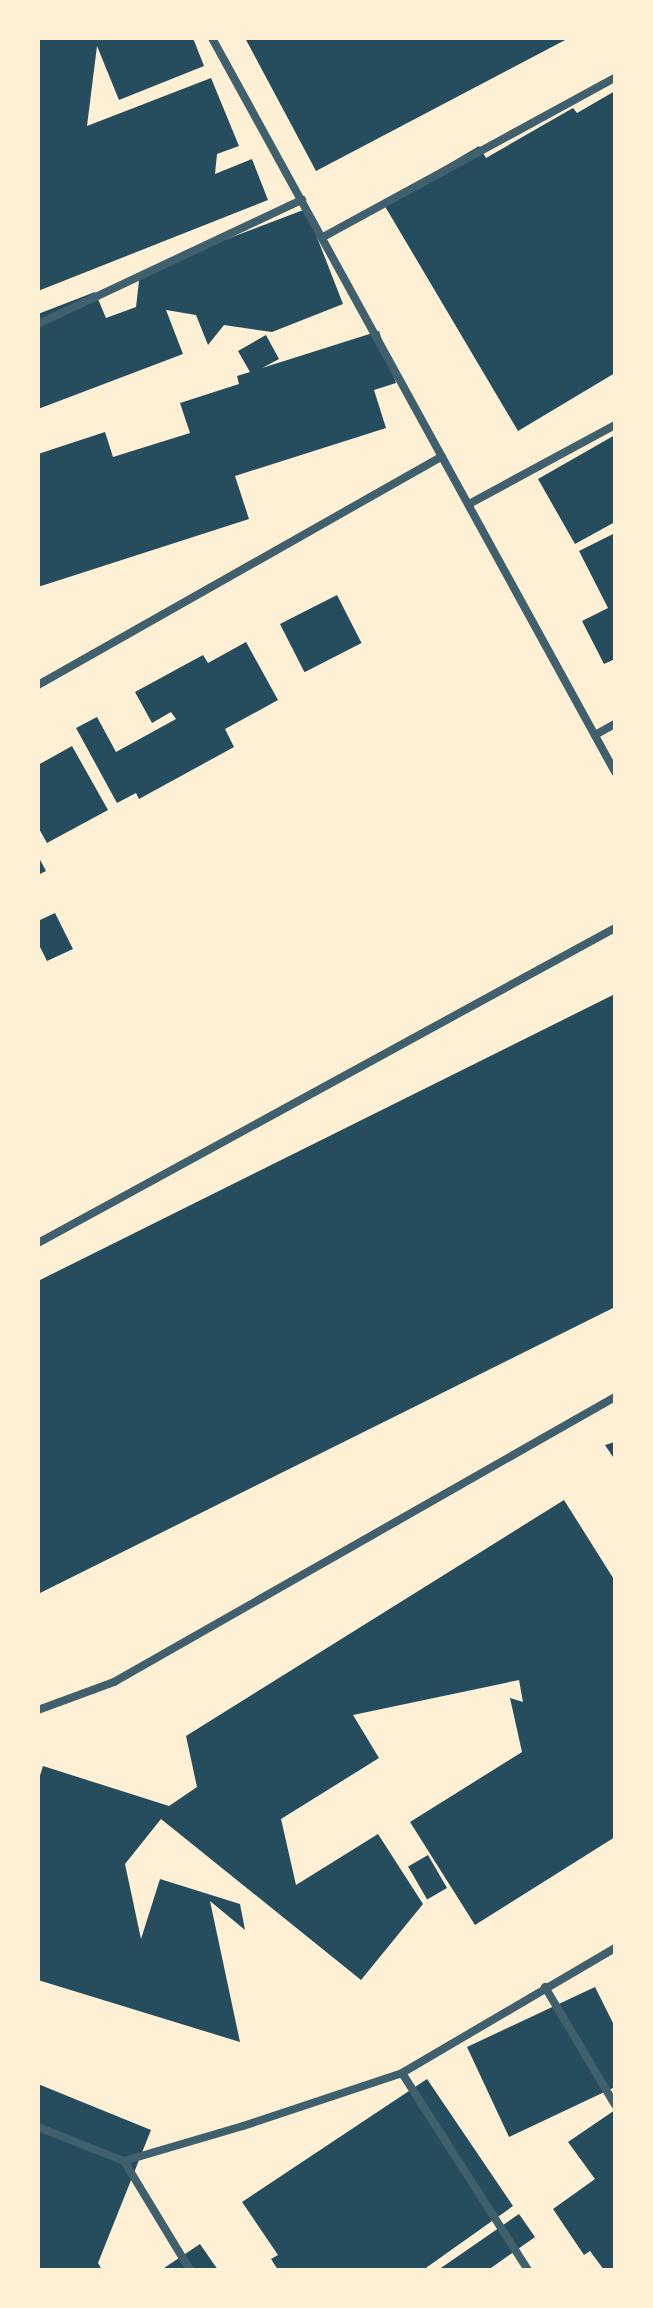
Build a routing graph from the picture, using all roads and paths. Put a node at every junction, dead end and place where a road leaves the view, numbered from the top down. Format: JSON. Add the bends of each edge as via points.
{"nodes":[{"id":1,"x":212,"y":38,"type":"edge"},
{"id":2,"x":615,"y":78,"type":"edge"},
{"id":3,"x":302,"y":200,"type":"junction"},
{"id":4,"x":323,"y":237,"type":"junction"},
{"id":5,"x":38,"y":324,"type":"edge"},
{"id":6,"x":615,"y":425,"type":"edge"},
{"id":7,"x":442,"y":456,"type":"junction"},
{"id":8,"x":469,"y":504,"type":"junction"},
{"id":9,"x":38,"y":685,"type":"edge"},
{"id":10,"x":615,"y":724,"type":"edge"},
{"id":11,"x":595,"y":735,"type":"junction"},
{"id":12,"x":615,"y":772,"type":"edge"},
{"id":13,"x":615,"y":928,"type":"edge"},
{"id":14,"x":38,"y":1243,"type":"edge"},
{"id":15,"x":615,"y":1397,"type":"edge"},
{"id":16,"x":38,"y":1710,"type":"edge"},
{"id":17,"x":615,"y":1948,"type":"edge"},
{"id":18,"x":545,"y":1987,"type":"junction"},
{"id":19,"x":402,"y":2073,"type":"junction"},
{"id":20,"x":615,"y":2105,"type":"edge"},
{"id":21,"x":38,"y":2127,"type":"edge"},
{"id":22,"x":124,"y":2161,"type":"junction"},
{"id":23,"x":190,"y":2270,"type":"edge"},
{"id":24,"x":528,"y":2270,"type":"edge"}],
"edges":[{"from":1,"to":3,"type":"street"},
{"from":2,"to":4,"type":"street"},
{"from":3,"to":4,"type":"street"},
{"from":3,"to":5,"type":"street"},
{"from":4,"to":7,"type":"street"},
{"from":6,"to":8,"type":"street"},
{"from":7,"to":8,"type":"street"},
{"from":7,"to":9,"type":"street"},
{"from":8,"to":11,"type":"street"},
{"from":10,"to":11,"type":"street"},
{"from":11,"to":12,"type":"street"},
{"from":13,"to":14,"type":"street"},
{"from":15,"to":16,"type":"street","via":[[114,1682]]},
{"from":17,"to":18,"type":"street"},
{"from":18,"to":19,"type":"street"},
{"from":18,"to":20,"type":"street"},
{"from":19,"to":22,"type":"street"},
{"from":19,"to":24,"type":"street"},
{"from":21,"to":22,"type":"street"},
{"from":22,"to":23,"type":"street"}]}
